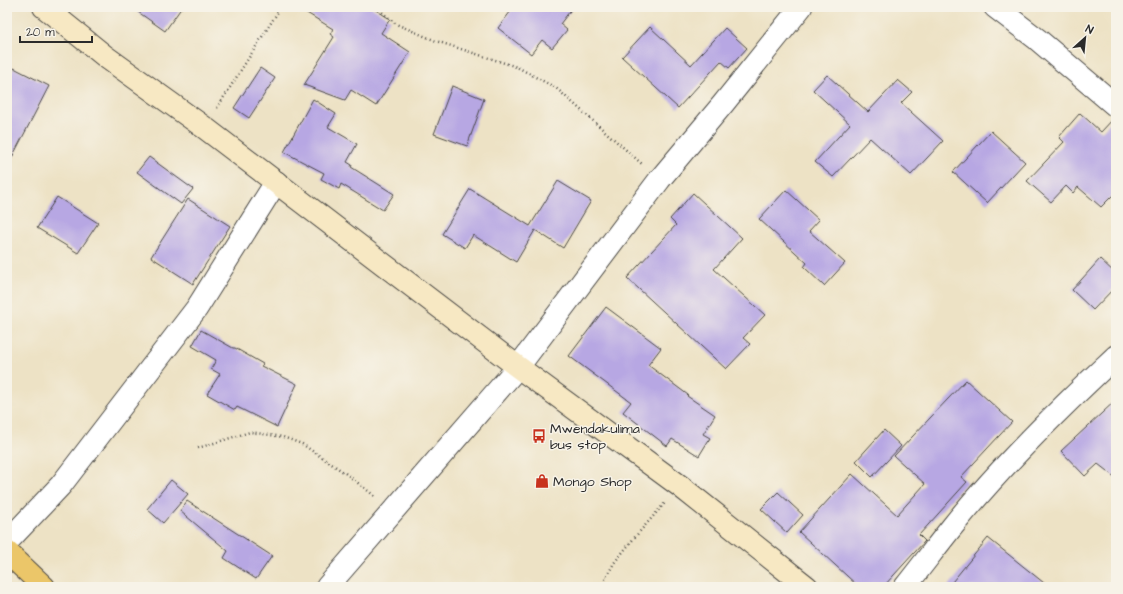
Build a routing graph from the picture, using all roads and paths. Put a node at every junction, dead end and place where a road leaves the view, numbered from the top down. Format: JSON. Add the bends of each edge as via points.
{"nodes":[{"id":1,"x":44,"y":7,"type":"edge"},
{"id":2,"x":281,"y":7,"type":"edge"},
{"id":3,"x":376,"y":7,"type":"edge"},
{"id":4,"x":802,"y":7,"type":"edge"},
{"id":5,"x":995,"y":7,"type":"edge"},
{"id":6,"x":1116,"y":106,"type":"edge"},
{"id":7,"x":204,"y":128,"type":"junction"},
{"id":8,"x":660,"y":179,"type":"junction"},
{"id":9,"x":276,"y":182,"type":"junction"},
{"id":10,"x":1116,"y":356,"type":"edge"},
{"id":11,"x":518,"y":367,"type":"junction"},
{"id":12,"x":198,"y":448,"type":"dead end"},
{"id":13,"x":680,"y":486,"type":"junction"},
{"id":14,"x":393,"y":511,"type":"junction"},
{"id":15,"x":7,"y":542,"type":"edge"},
{"id":16,"x":7,"y":552,"type":"edge"},
{"id":17,"x":44,"y":587,"type":"edge"},
{"id":18,"x":327,"y":587,"type":"edge"},
{"id":19,"x":601,"y":587,"type":"edge"},
{"id":20,"x":807,"y":587,"type":"edge"},
{"id":21,"x":905,"y":587,"type":"edge"}],
"edges":[{"from":1,"to":7,"type":"street","via":[[106,57]]},
{"from":2,"to":7,"type":"path"},
{"from":3,"to":8,"type":"path","via":[[396,24],[436,41],[517,67],[556,88]]},
{"from":4,"to":8,"type":"street"},
{"from":5,"to":6,"type":"street"},
{"from":7,"to":9,"type":"street"},
{"from":8,"to":11,"type":"street"},
{"from":9,"to":11,"type":"street"},
{"from":9,"to":15,"type":"street","via":[[197,308],[61,485]]},
{"from":10,"to":21,"type":"street","via":[[1071,397],[1004,468],[953,526]]},
{"from":11,"to":13,"type":"street"},
{"from":11,"to":14,"type":"street"},
{"from":12,"to":14,"type":"path","via":[[250,432],[283,437],[314,452]]},
{"from":13,"to":19,"type":"path","via":[[614,563]]},
{"from":13,"to":20,"type":"street"},
{"from":14,"to":18,"type":"street"},
{"from":16,"to":17,"type":"highway"}]}
